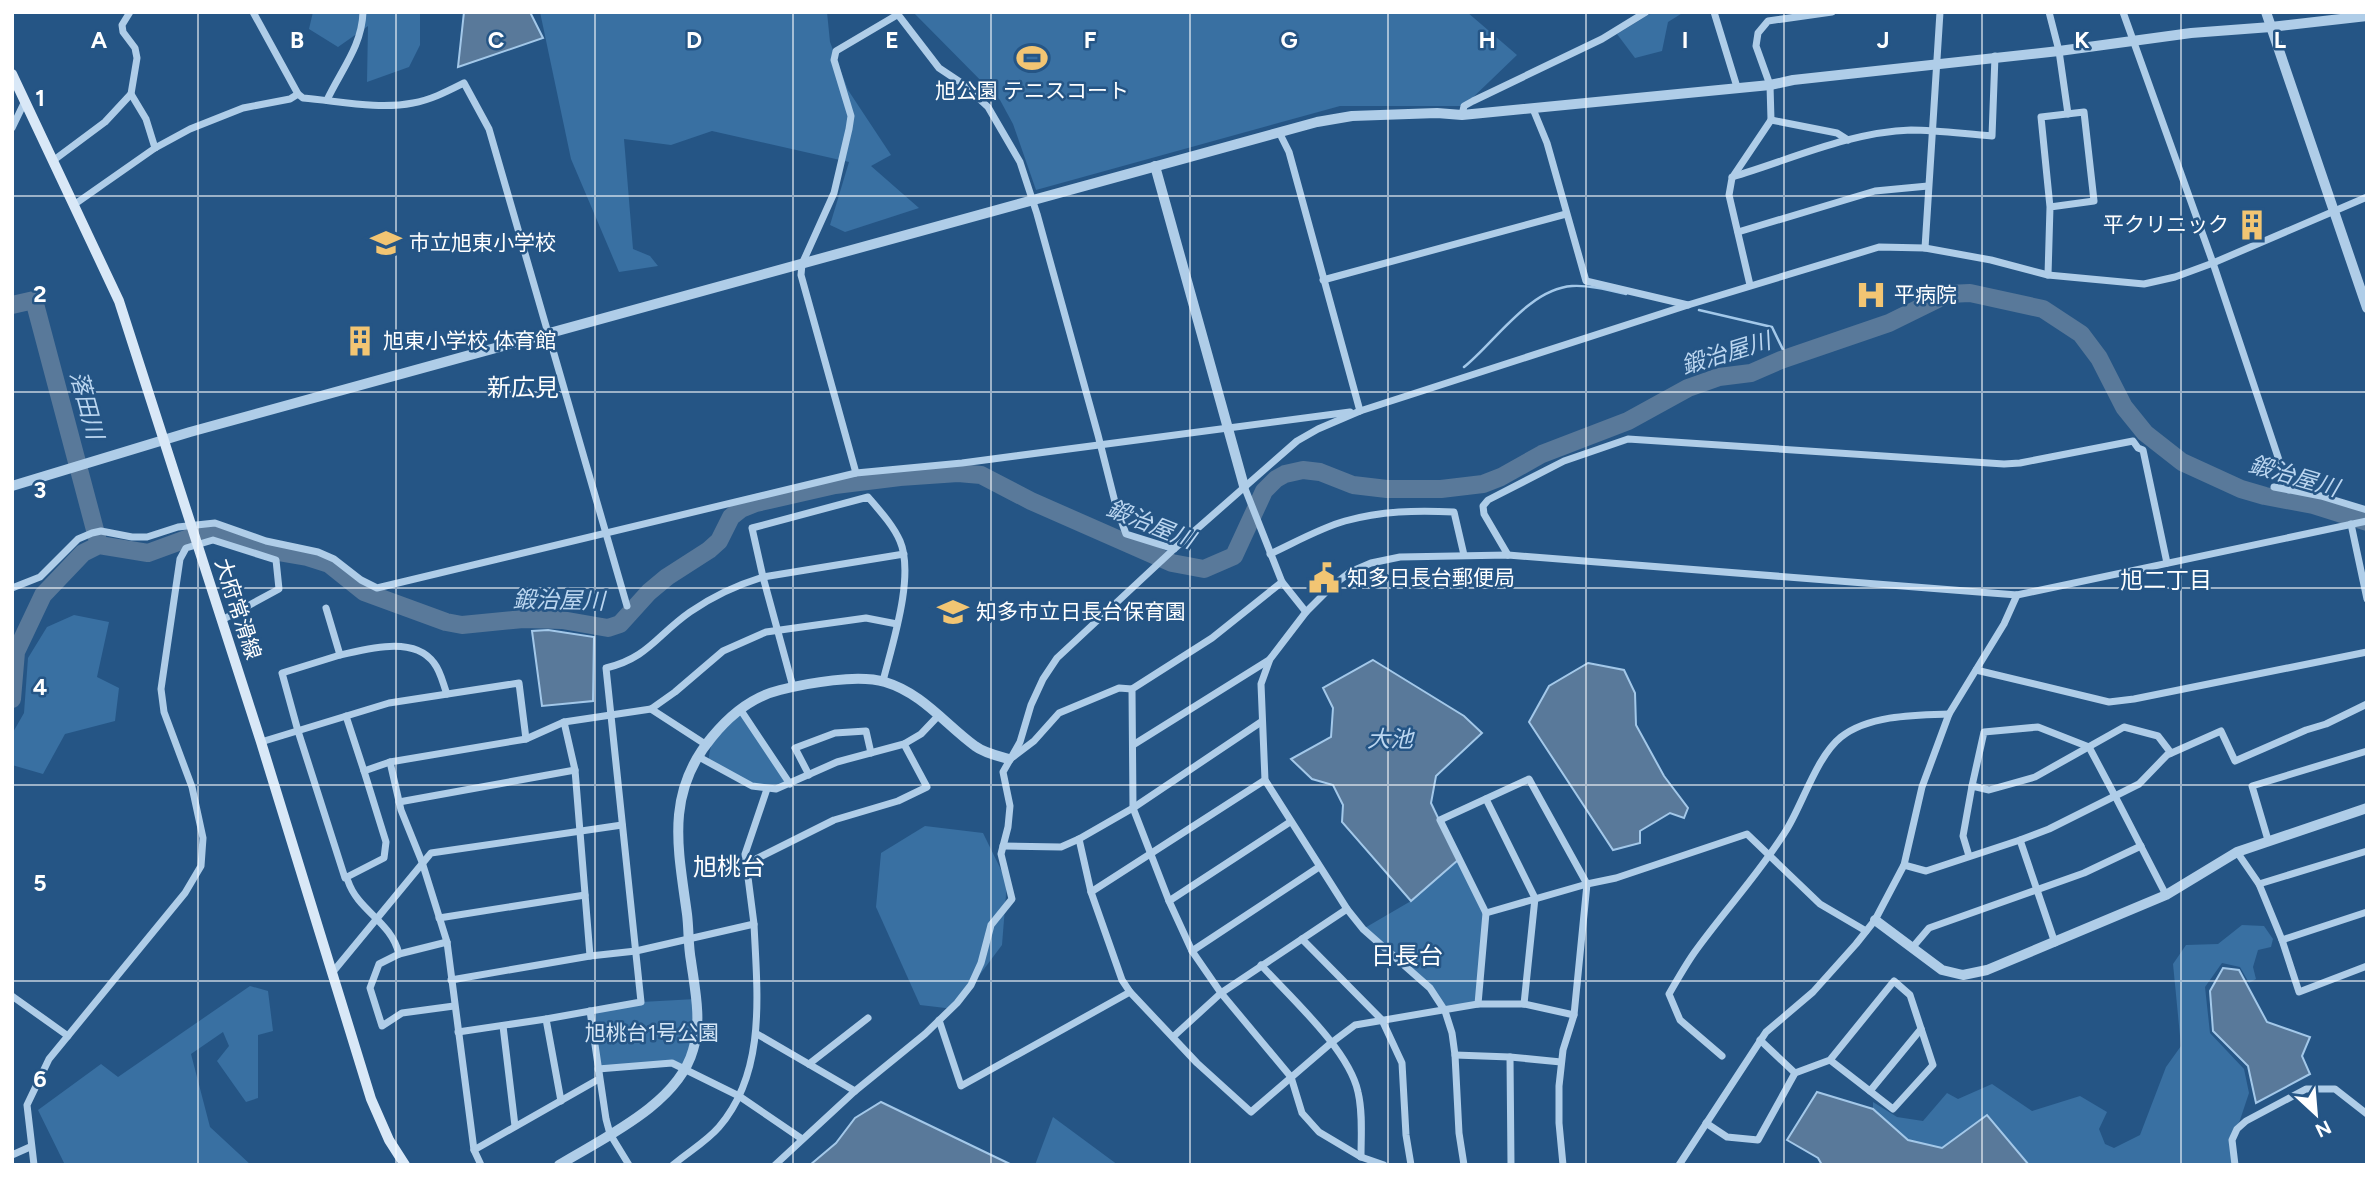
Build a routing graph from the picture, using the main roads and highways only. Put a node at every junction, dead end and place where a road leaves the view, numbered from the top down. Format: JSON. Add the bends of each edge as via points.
{"nodes":[{"id":1,"x":12,"y":74,"type":"edge"},
{"id":2,"x":405,"y":1165,"type":"edge"}],
"edges":[{"from":1,"to":2,"type":"main road","name":"大府常滑線","via":[[119,301],[371,1099]]}]}
